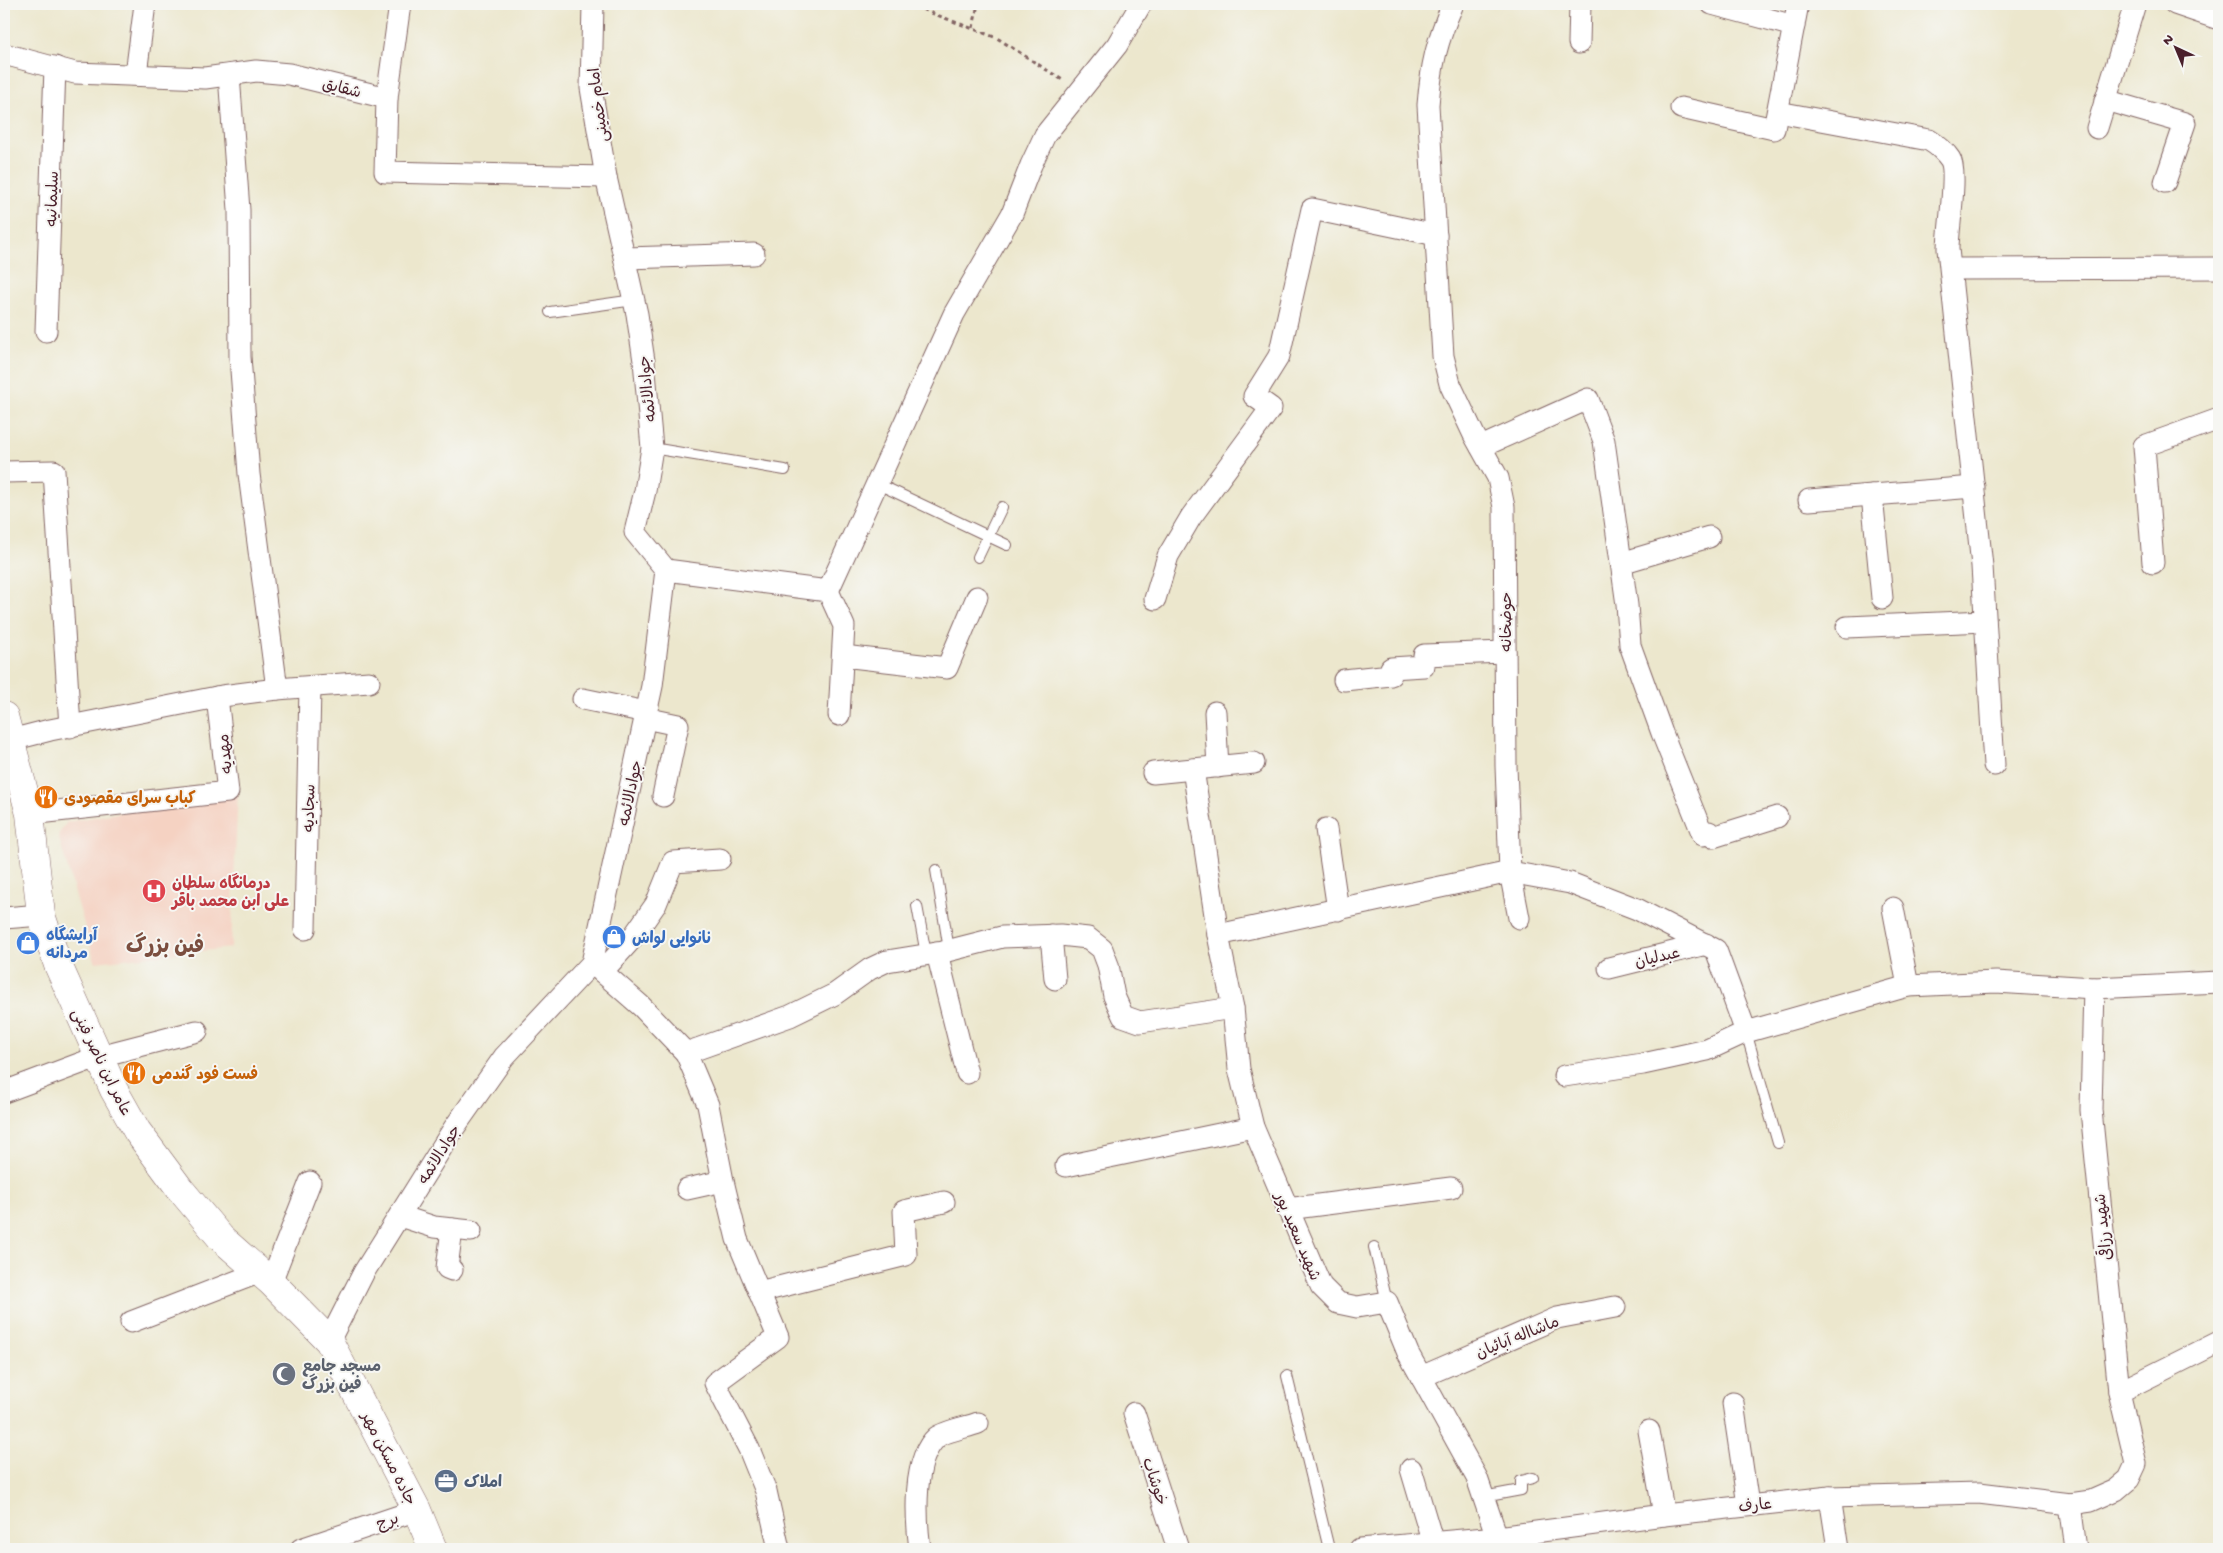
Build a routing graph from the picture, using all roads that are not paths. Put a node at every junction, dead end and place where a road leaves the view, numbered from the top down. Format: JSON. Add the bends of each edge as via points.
{"nodes":[{"id":1,"x":145,"y":4,"type":"edge"},
{"id":2,"x":400,"y":4,"type":"edge"},
{"id":3,"x":593,"y":4,"type":"edge"},
{"id":4,"x":1141,"y":4,"type":"edge"},
{"id":5,"x":1453,"y":4,"type":"edge"},
{"id":6,"x":1580,"y":4,"type":"edge"},
{"id":7,"x":1712,"y":4,"type":"edge"},
{"id":8,"x":1798,"y":4,"type":"edge"},
{"id":9,"x":2135,"y":4,"type":"edge"},
{"id":10,"x":2174,"y":4,"type":"edge"},
{"id":11,"x":2219,"y":19,"type":"edge"},
{"id":12,"x":1794,"y":26,"type":"junction"},
{"id":13,"x":1579,"y":43,"type":"dead end"},
{"id":14,"x":4,"y":54,"type":"edge"},
{"id":15,"x":55,"y":67,"type":"junction"},
{"id":16,"x":136,"y":74,"type":"junction"},
{"id":17,"x":229,"y":75,"type":"junction"},
{"id":18,"x":387,"y":98,"type":"junction"},
{"id":19,"x":2106,"y":100,"type":"junction"},
{"id":20,"x":1682,"y":108,"type":"dead end"},
{"id":21,"x":1778,"y":112,"type":"junction"},
{"id":22,"x":2097,"y":128,"type":"dead end"},
{"id":23,"x":606,"y":177,"type":"junction"},
{"id":24,"x":2165,"y":182,"type":"dead end"},
{"id":25,"x":1436,"y":235,"type":"junction"},
{"id":26,"x":754,"y":254,"type":"dead end"},
{"id":27,"x":626,"y":258,"type":"junction"},
{"id":28,"x":1952,"y":268,"type":"junction"},
{"id":29,"x":2219,"y":268,"type":"edge"},
{"id":30,"x":634,"y":300,"type":"junction"},
{"id":31,"x":550,"y":312,"type":"dead end"},
{"id":32,"x":46,"y":332,"type":"dead end"},
{"id":33,"x":2219,"y":419,"type":"edge"},
{"id":34,"x":1481,"y":447,"type":"junction"},
{"id":35,"x":652,"y":448,"type":"junction"},
{"id":36,"x":785,"y":470,"type":"dead end"},
{"id":37,"x":4,"y":472,"type":"edge"},
{"id":38,"x":876,"y":483,"type":"junction"},
{"id":39,"x":1974,"y":487,"type":"junction"},
{"id":40,"x":1872,"y":495,"type":"junction"},
{"id":41,"x":1809,"y":500,"type":"dead end"},
{"id":42,"x":1002,"y":507,"type":"dead end"},
{"id":43,"x":988,"y":535,"type":"junction"},
{"id":44,"x":1709,"y":537,"type":"dead end"},
{"id":45,"x":1007,"y":545,"type":"dead end"},
{"id":46,"x":978,"y":557,"type":"dead end"},
{"id":47,"x":1621,"y":563,"type":"junction"},
{"id":48,"x":2154,"y":563,"type":"dead end"},
{"id":49,"x":666,"y":570,"type":"junction"},
{"id":50,"x":828,"y":591,"type":"junction"},
{"id":51,"x":977,"y":597,"type":"dead end"},
{"id":52,"x":1882,"y":598,"type":"dead end"},
{"id":53,"x":1155,"y":599,"type":"dead end"},
{"id":54,"x":1985,"y":621,"type":"junction"},
{"id":55,"x":1847,"y":627,"type":"dead end"},
{"id":56,"x":1506,"y":652,"type":"junction"},
{"id":57,"x":843,"y":656,"type":"junction"},
{"id":58,"x":1344,"y":680,"type":"dead end"},
{"id":59,"x":369,"y":682,"type":"dead end"},
{"id":60,"x":310,"y":687,"type":"junction"},
{"id":61,"x":277,"y":689,"type":"junction"},
{"id":62,"x":218,"y":696,"type":"junction"},
{"id":63,"x":583,"y":700,"type":"dead end"},
{"id":64,"x":1215,"y":712,"type":"dead end"},
{"id":65,"x":646,"y":715,"type":"junction"},
{"id":66,"x":839,"y":715,"type":"dead end"},
{"id":67,"x":6,"y":724,"type":"edge"},
{"id":68,"x":70,"y":727,"type":"junction"},
{"id":69,"x":1254,"y":763,"type":"dead end"},
{"id":70,"x":1994,"y":765,"type":"dead end"},
{"id":71,"x":1218,"y":767,"type":"junction"},
{"id":72,"x":1193,"y":769,"type":"junction"},
{"id":73,"x":1153,"y":774,"type":"dead end"},
{"id":74,"x":663,"y":796,"type":"dead end"},
{"id":75,"x":30,"y":814,"type":"junction"},
{"id":76,"x":1777,"y":817,"type":"dead end"},
{"id":77,"x":1326,"y":829,"type":"dead end"},
{"id":78,"x":720,"y":860,"type":"dead end"},
{"id":79,"x":936,"y":870,"type":"dead end"},
{"id":80,"x":1510,"y":872,"type":"junction"},
{"id":81,"x":917,"y":906,"type":"dead end"},
{"id":82,"x":1893,"y":908,"type":"dead end"},
{"id":83,"x":1338,"y":910,"type":"junction"},
{"id":84,"x":41,"y":916,"type":"junction"},
{"id":85,"x":4,"y":918,"type":"edge"},
{"id":86,"x":1519,"y":918,"type":"dead end"},
{"id":87,"x":305,"y":929,"type":"dead end"},
{"id":88,"x":1051,"y":935,"type":"junction"},
{"id":89,"x":1218,"y":935,"type":"junction"},
{"id":90,"x":1706,"y":944,"type":"junction"},
{"id":91,"x":937,"y":952,"type":"junction"},
{"id":92,"x":597,"y":967,"type":"junction"},
{"id":93,"x":1608,"y":968,"type":"dead end"},
{"id":94,"x":1055,"y":979,"type":"dead end"},
{"id":95,"x":2219,"y":982,"type":"edge"},
{"id":96,"x":1908,"y":986,"type":"junction"},
{"id":97,"x":2094,"y":988,"type":"junction"},
{"id":98,"x":1233,"y":1008,"type":"junction"},
{"id":99,"x":197,"y":1031,"type":"dead end"},
{"id":100,"x":1746,"y":1032,"type":"junction"},
{"id":101,"x":686,"y":1053,"type":"junction"},
{"id":102,"x":100,"y":1056,"type":"junction"},
{"id":103,"x":967,"y":1073,"type":"dead end"},
{"id":104,"x":1564,"y":1076,"type":"dead end"},
{"id":105,"x":4,"y":1092,"type":"edge"},
{"id":106,"x":1253,"y":1127,"type":"junction"},
{"id":107,"x":1778,"y":1144,"type":"dead end"},
{"id":108,"x":1066,"y":1166,"type":"dead end"},
{"id":109,"x":723,"y":1181,"type":"junction"},
{"id":110,"x":310,"y":1182,"type":"dead end"},
{"id":111,"x":1451,"y":1188,"type":"dead end"},
{"id":112,"x":687,"y":1189,"type":"dead end"},
{"id":113,"x":944,"y":1202,"type":"dead end"},
{"id":114,"x":1287,"y":1209,"type":"junction"},
{"id":115,"x":400,"y":1216,"type":"junction"},
{"id":116,"x":1374,"y":1247,"type":"dead end"},
{"id":117,"x":452,"y":1270,"type":"dead end"},
{"id":118,"x":264,"y":1278,"type":"junction"},
{"id":119,"x":759,"y":1292,"type":"junction"},
{"id":120,"x":1387,"y":1302,"type":"junction"},
{"id":121,"x":1615,"y":1307,"type":"dead end"},
{"id":122,"x":131,"y":1322,"type":"dead end"},
{"id":123,"x":329,"y":1341,"type":"junction"},
{"id":124,"x":2219,"y":1342,"type":"edge"},
{"id":125,"x":1287,"y":1376,"type":"dead end"},
{"id":126,"x":1421,"y":1377,"type":"junction"},
{"id":127,"x":2119,"y":1392,"type":"junction"},
{"id":128,"x":1733,"y":1403,"type":"dead end"},
{"id":129,"x":1134,"y":1413,"type":"dead end"},
{"id":130,"x":978,"y":1424,"type":"dead end"},
{"id":131,"x":1649,"y":1431,"type":"dead end"},
{"id":132,"x":2136,"y":1464,"type":"joint"},
{"id":133,"x":1411,"y":1469,"type":"dead end"},
{"id":134,"x":1533,"y":1478,"type":"dead end"},
{"id":135,"x":1484,"y":1497,"type":"junction"},
{"id":136,"x":1830,"y":1497,"type":"junction"},
{"id":137,"x":2070,"y":1504,"type":"junction"},
{"id":138,"x":1748,"y":1505,"type":"junction"},
{"id":139,"x":417,"y":1510,"type":"junction"},
{"id":140,"x":1664,"y":1515,"type":"junction"},
{"id":141,"x":1433,"y":1543,"type":"junction"},
{"id":142,"x":1497,"y":1543,"type":"edge"},
{"id":143,"x":301,"y":1549,"type":"edge"},
{"id":144,"x":433,"y":1549,"type":"edge"},
{"id":145,"x":778,"y":1549,"type":"edge"},
{"id":146,"x":920,"y":1549,"type":"edge"},
{"id":147,"x":1178,"y":1549,"type":"edge"},
{"id":148,"x":1329,"y":1549,"type":"edge"},
{"id":149,"x":1360,"y":1549,"type":"edge"},
{"id":150,"x":1838,"y":1549,"type":"edge"},
{"id":151,"x":2076,"y":1549,"type":"edge"}],
"edges":[{"from":1,"to":16,"type":"street"},
{"from":2,"to":18,"type":"street"},
{"from":3,"to":23,"type":"street","name":"امام خمینی","via":[[591,88]]},
{"from":4,"to":38,"type":"street","via":[[1117,45],[1045,135],[1012,214],[954,314]]},
{"from":5,"to":25,"type":"street","name":"حوضخانه","via":[[1439,35],[1429,96]]},
{"from":6,"to":13,"type":"street"},
{"from":7,"to":12,"type":"street"},
{"from":8,"to":12,"type":"street"},
{"from":9,"to":19,"type":"street"},
{"from":10,"to":11,"type":"street"},
{"from":12,"to":21,"type":"street"},
{"from":14,"to":15,"type":"street","name":"شقایق"},
{"from":15,"to":16,"type":"street","name":"شقایق","via":[[74,73]]},
{"from":15,"to":32,"type":"street","name":"سلیمانیه"},
{"from":16,"to":17,"type":"street","name":"شقایق","via":[[205,78]]},
{"from":17,"to":18,"type":"street","name":"شقایق","via":[[256,71],[289,74]]},
{"from":17,"to":61,"type":"street","via":[[239,210],[240,357],[249,474]]},
{"from":18,"to":23,"type":"street","via":[[385,172]]},
{"from":19,"to":22,"type":"street"},
{"from":19,"to":24,"type":"street","via":[[2185,123]]},
{"from":20,"to":21,"type":"street","via":[[1774,129]]},
{"from":21,"to":28,"type":"street","via":[[1929,140],[1942,149],[1951,160],[1954,182],[1948,229]]},
{"from":23,"to":27,"type":"street","name":"جوادالائمه"},
{"from":25,"to":34,"type":"street","name":"حوضخانه","via":[[1443,356],[1450,384]]},
{"from":25,"to":53,"type":"street","via":[[1312,209],[1278,356],[1254,396],[1271,408],[1190,517],[1168,556]]},
{"from":26,"to":27,"type":"street"},
{"from":27,"to":30,"type":"street","name":"جوادالائمه"},
{"from":28,"to":29,"type":"street"},
{"from":28,"to":39,"type":"street"},
{"from":30,"to":31,"type":"lane"},
{"from":30,"to":35,"type":"street","name":"جوادالائمه","via":[[644,361]]},
{"from":33,"to":48,"type":"street","via":[[2144,446]]},
{"from":34,"to":47,"type":"street","via":[[1588,399],[1604,441]]},
{"from":34,"to":56,"type":"street","name":"حوضخانه","via":[[1498,478],[1504,507]]},
{"from":35,"to":36,"type":"lane"},
{"from":35,"to":49,"type":"street","name":"جوادالائمه","via":[[635,532]]},
{"from":37,"to":68,"type":"street","via":[[54,471]]},
{"from":38,"to":43,"type":"lane"},
{"from":38,"to":50,"type":"street"},
{"from":39,"to":40,"type":"street"},
{"from":39,"to":54,"type":"street"},
{"from":40,"to":41,"type":"street"},
{"from":40,"to":52,"type":"street"},
{"from":42,"to":43,"type":"lane"},
{"from":43,"to":45,"type":"lane"},
{"from":43,"to":46,"type":"lane"},
{"from":44,"to":47,"type":"street"},
{"from":47,"to":76,"type":"street","via":[[1630,645],[1703,835],[1709,832],[1713,837]]},
{"from":49,"to":50,"type":"street"},
{"from":49,"to":65,"type":"street","name":"جوادالائمه"},
{"from":50,"to":57,"type":"street","via":[[844,626]]},
{"from":51,"to":57,"type":"street","via":[[947,668]]},
{"from":54,"to":55,"type":"street"},
{"from":54,"to":70,"type":"street"},
{"from":56,"to":58,"type":"street","via":[[1424,655],[1424,666],[1392,668],[1391,675]]},
{"from":56,"to":80,"type":"street","name":"حوضخانه"},
{"from":57,"to":66,"type":"street"},
{"from":59,"to":60,"type":"street"},
{"from":60,"to":61,"type":"street"},
{"from":60,"to":87,"type":"street","name":"سجادیه"},
{"from":61,"to":62,"type":"street"},
{"from":62,"to":68,"type":"street"},
{"from":62,"to":75,"type":"street","name":"مهدیه","via":[[228,792]]},
{"from":63,"to":65,"type":"street"},
{"from":64,"to":71,"type":"street"},
{"from":65,"to":74,"type":"street","via":[[678,725]]},
{"from":65,"to":92,"type":"street","name":"جوادالائمه"},
{"from":67,"to":68,"type":"street"},
{"from":67,"to":75,"type":"main road","name":"عامر ابن ناصر فینی"},
{"from":69,"to":71,"type":"street"},
{"from":71,"to":72,"type":"street"},
{"from":72,"to":73,"type":"street"},
{"from":72,"to":89,"type":"street","name":"شهید سعید پور"},
{"from":75,"to":84,"type":"main road","name":"عامر ابن ناصر فینی"},
{"from":77,"to":83,"type":"street"},
{"from":78,"to":92,"type":"street","via":[[673,862],[656,904],[630,941]]},
{"from":79,"to":91,"type":"lane"},
{"from":80,"to":83,"type":"street"},
{"from":80,"to":86,"type":"street","name":"حوضخانه"},
{"from":80,"to":90,"type":"street","via":[[1570,884],[1637,909]]},
{"from":81,"to":91,"type":"lane"},
{"from":82,"to":96,"type":"street"},
{"from":83,"to":89,"type":"street"},
{"from":84,"to":85,"type":"street"},
{"from":84,"to":102,"type":"main road","name":"عامر ابن ناصر فینی","via":[[58,965]]},
{"from":88,"to":91,"type":"street","via":[[1002,937]]},
{"from":88,"to":94,"type":"street"},
{"from":88,"to":98,"type":"street","via":[[1088,938],[1102,949],[1114,996],[1123,1016],[1140,1022]]},
{"from":89,"to":98,"type":"street","name":"شهید سعید پور"},
{"from":90,"to":93,"type":"street","name":"عبدلیان"},
{"from":90,"to":100,"type":"street","via":[[1716,950]]},
{"from":91,"to":101,"type":"street","via":[[887,961],[835,994],[790,1016]]},
{"from":91,"to":103,"type":"street"},
{"from":92,"to":101,"type":"street","via":[[641,1006]]},
{"from":92,"to":115,"type":"street","name":"جوادالائمه","via":[[504,1057],[454,1128]]},
{"from":95,"to":97,"type":"street"},
{"from":96,"to":97,"type":"street","via":[[1996,982]]},
{"from":96,"to":100,"type":"street"},
{"from":97,"to":127,"type":"street","name":"شهید رزاقی","via":[[2091,1110]]},
{"from":98,"to":106,"type":"street","name":"شهید سعید پور","via":[[1239,1069]]},
{"from":99,"to":102,"type":"street"},
{"from":100,"to":104,"type":"street","via":[[1707,1050]]},
{"from":100,"to":107,"type":"lane"},
{"from":101,"to":109,"type":"street","via":[[708,1105]]},
{"from":102,"to":105,"type":"street"},
{"from":102,"to":118,"type":"main road","name":"عامر ابن ناصر فینی","via":[[137,1131],[216,1231]]},
{"from":106,"to":108,"type":"street"},
{"from":106,"to":114,"type":"street","name":"شهید سعید پور"},
{"from":109,"to":112,"type":"street"},
{"from":109,"to":119,"type":"street","via":[[737,1239]]},
{"from":110,"to":118,"type":"street"},
{"from":111,"to":114,"type":"street"},
{"from":113,"to":119,"type":"street","via":[[904,1211],[906,1255]]},
{"from":114,"to":120,"type":"street","name":"شهید سعید پور","via":[[1321,1286],[1338,1303],[1357,1307]]},
{"from":115,"to":117,"type":"street","via":[[434,1227],[461,1230],[447,1268]]},
{"from":115,"to":123,"type":"street","name":"جوادالائمه","via":[[364,1272]]},
{"from":116,"to":120,"type":"lane"},
{"from":118,"to":122,"type":"street"},
{"from":118,"to":123,"type":"main road","name":"عامر ابن ناصر فینی"},
{"from":119,"to":145,"type":"street","via":[[778,1337],[715,1384],[749,1449],[766,1491]]},
{"from":120,"to":126,"type":"street"},
{"from":121,"to":126,"type":"street","name":"ماشااله آبائیان","via":[[1557,1318]]},
{"from":123,"to":139,"type":"main road","name":"جاده مسکن مهر"},
{"from":124,"to":127,"type":"street"},
{"from":125,"to":148,"type":"lane"},
{"from":126,"to":135,"type":"street","via":[[1477,1478]]},
{"from":127,"to":132,"type":"street","name":"شهید رزاقی"},
{"from":128,"to":138,"type":"street"},
{"from":129,"to":147,"type":"street","name":"خوشاب"},
{"from":130,"to":146,"type":"street","via":[[938,1436],[927,1450],[910,1526]]},
{"from":131,"to":140,"type":"street"},
{"from":132,"to":137,"type":"street","name":"عارف","via":[[2129,1479],[2116,1490],[2091,1501]]},
{"from":133,"to":141,"type":"street"},
{"from":134,"to":135,"type":"lane","via":[[1521,1481],[1521,1490]]},
{"from":135,"to":142,"type":"street"},
{"from":136,"to":137,"type":"street","name":"عارف","via":[[1978,1493]]},
{"from":136,"to":138,"type":"street","name":"عارف"},
{"from":136,"to":150,"type":"street"},
{"from":137,"to":151,"type":"street"},
{"from":138,"to":140,"type":"street","name":"عارف"},
{"from":139,"to":143,"type":"street","name":"برج"},
{"from":139,"to":144,"type":"main road","name":"جاده مسکن مهر"},
{"from":140,"to":142,"type":"street","name":"عارف"},
{"from":141,"to":142,"type":"street","name":"عارف"},
{"from":141,"to":149,"type":"street","name":"عارف"}]}
